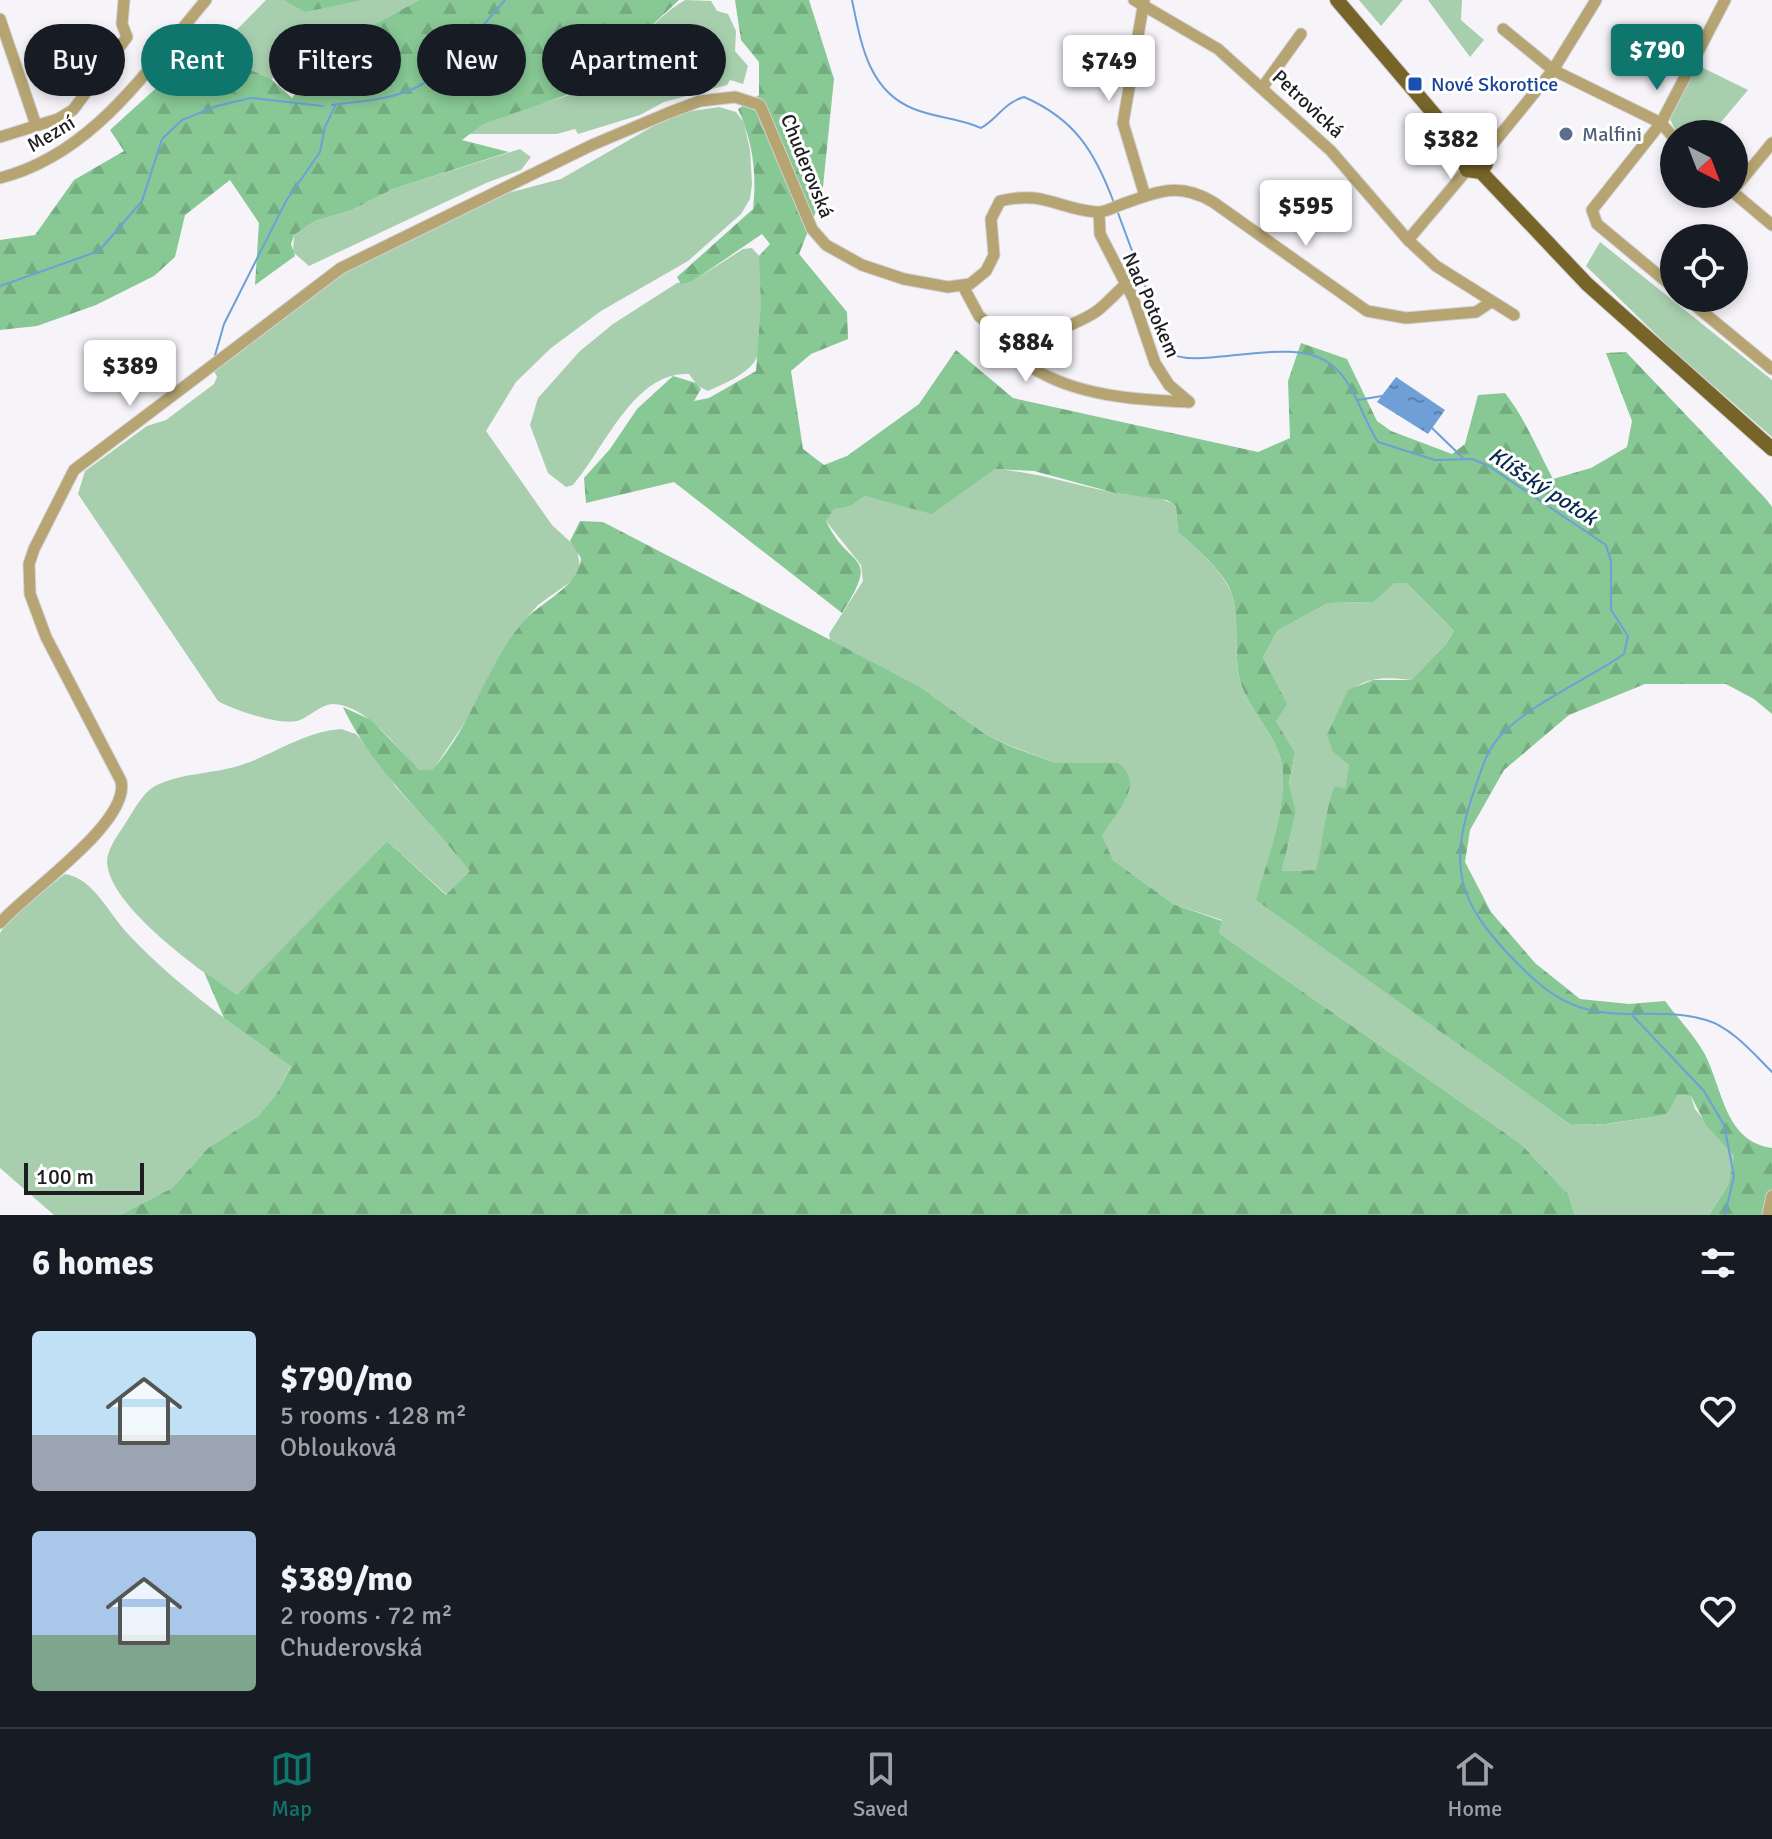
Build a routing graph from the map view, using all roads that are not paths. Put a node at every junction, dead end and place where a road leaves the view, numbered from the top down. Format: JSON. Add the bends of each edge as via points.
{"nodes":[{"id":1,"x":124,"y":0,"type":"edge"},
{"id":2,"x":206,"y":0,"type":"edge"},
{"id":3,"x":1337,"y":0,"type":"edge"},
{"id":4,"x":1596,"y":0,"type":"edge"},
{"id":5,"x":1725,"y":0,"type":"edge"},
{"id":6,"x":1141,"y":1,"type":"edge"},
{"id":7,"x":0,"y":19,"type":"edge"},
{"id":8,"x":1503,"y":29,"type":"dead end"},
{"id":9,"x":1301,"y":34,"type":"dead end"},
{"id":10,"x":1553,"y":70,"type":"junction"},
{"id":11,"x":1262,"y":88,"type":"junction"},
{"id":12,"x":1663,"y":120,"type":"edge"},
{"id":13,"x":1660,"y":123,"type":"edge"},
{"id":14,"x":1660,"y":124,"type":"edge"},
{"id":15,"x":36,"y":125,"type":"junction"},
{"id":16,"x":0,"y":137,"type":"edge"},
{"id":17,"x":1772,"y":143,"type":"edge"},
{"id":18,"x":1468,"y":154,"type":"junction"},
{"id":19,"x":1484,"y":155,"type":"junction"},
{"id":20,"x":1474,"y":171,"type":"junction"},
{"id":21,"x":1748,"y":173,"type":"edge"},
{"id":22,"x":0,"y":178,"type":"edge"},
{"id":23,"x":1145,"y":196,"type":"junction"},
{"id":24,"x":1748,"y":204,"type":"edge"},
{"id":25,"x":1110,"y":209,"type":"junction"},
{"id":26,"x":1772,"y":225,"type":"edge"},
{"id":27,"x":1408,"y":240,"type":"junction"},
{"id":28,"x":1660,"y":276,"type":"edge"},
{"id":29,"x":1126,"y":284,"type":"junction"},
{"id":30,"x":963,"y":286,"type":"junction"},
{"id":31,"x":1491,"y":302,"type":"junction"},
{"id":32,"x":1703,"y":312,"type":"edge"},
{"id":33,"x":1514,"y":315,"type":"dead end"},
{"id":34,"x":1031,"y":367,"type":"junction"},
{"id":35,"x":1772,"y":369,"type":"edge"},
{"id":36,"x":1772,"y":449,"type":"edge"},
{"id":37,"x":0,"y":923,"type":"edge"},
{"id":38,"x":1772,"y":1196,"type":"edge"},
{"id":39,"x":1768,"y":1215,"type":"edge"}],
"edges":[{"from":1,"to":15,"type":"street","via":[[127,37],[73,110]]},
{"from":2,"to":22,"type":"street","name":"Mezní","via":[[96,127],[39,164]]},
{"from":3,"to":18,"type":"main road"},
{"from":4,"to":10,"type":"street"},
{"from":5,"to":12,"type":"street"},
{"from":6,"to":11,"type":"street","name":"Petrovická","via":[[1218,49]]},
{"from":6,"to":23,"type":"street","via":[[1123,123]]},
{"from":7,"to":15,"type":"street"},
{"from":8,"to":10,"type":"street"},
{"from":9,"to":11,"type":"street"},
{"from":10,"to":13,"type":"street"},
{"from":10,"to":19,"type":"street"},
{"from":11,"to":27,"type":"street","name":"Petrovická","via":[[1331,151]]},
{"from":14,"to":28,"type":"street","via":[[1592,210],[1597,224]]},
{"from":15,"to":16,"type":"street"},
{"from":17,"to":21,"type":"street"},
{"from":18,"to":19,"type":"main road"},
{"from":18,"to":20,"type":"main road","via":[[1464,162]]},
{"from":19,"to":20,"type":"main road","via":[[1486,164]]},
{"from":20,"to":27,"type":"street"},
{"from":20,"to":36,"type":"main road","via":[[1625,320]]},
{"from":23,"to":25,"type":"street"},
{"from":23,"to":31,"type":"street","via":[[1192,190],[1367,311],[1406,318],[1476,312]]},
{"from":24,"to":26,"type":"street"},
{"from":25,"to":29,"type":"street","name":"Nad Potokem","via":[[1100,234]]},
{"from":25,"to":30,"type":"street","via":[[1051,199],[1000,201],[991,219],[991,263]]},
{"from":27,"to":31,"type":"street","name":"Petrovická","via":[[1459,284]]},
{"from":29,"to":34,"type":"street","via":[[1095,312],[1050,332],[1034,353]]},
{"from":29,"to":34,"type":"street","name":"Nad Potokem","via":[[1155,363],[1189,402],[1126,397],[1055,382]]},
{"from":30,"to":34,"type":"street","via":[[979,316]]},
{"from":30,"to":37,"type":"street","name":"Chuderovská","via":[[881,273],[826,245],[812,229],[766,113],[753,100],[735,97],[700,101],[592,145],[341,268],[74,470],[34,549],[30,594],[46,637],[121,781],[122,798],[92,839]]},
{"from":31,"to":33,"type":"street","name":"Petrovická"},
{"from":32,"to":35,"type":"street"},
{"from":38,"to":39,"type":"street"}]}
